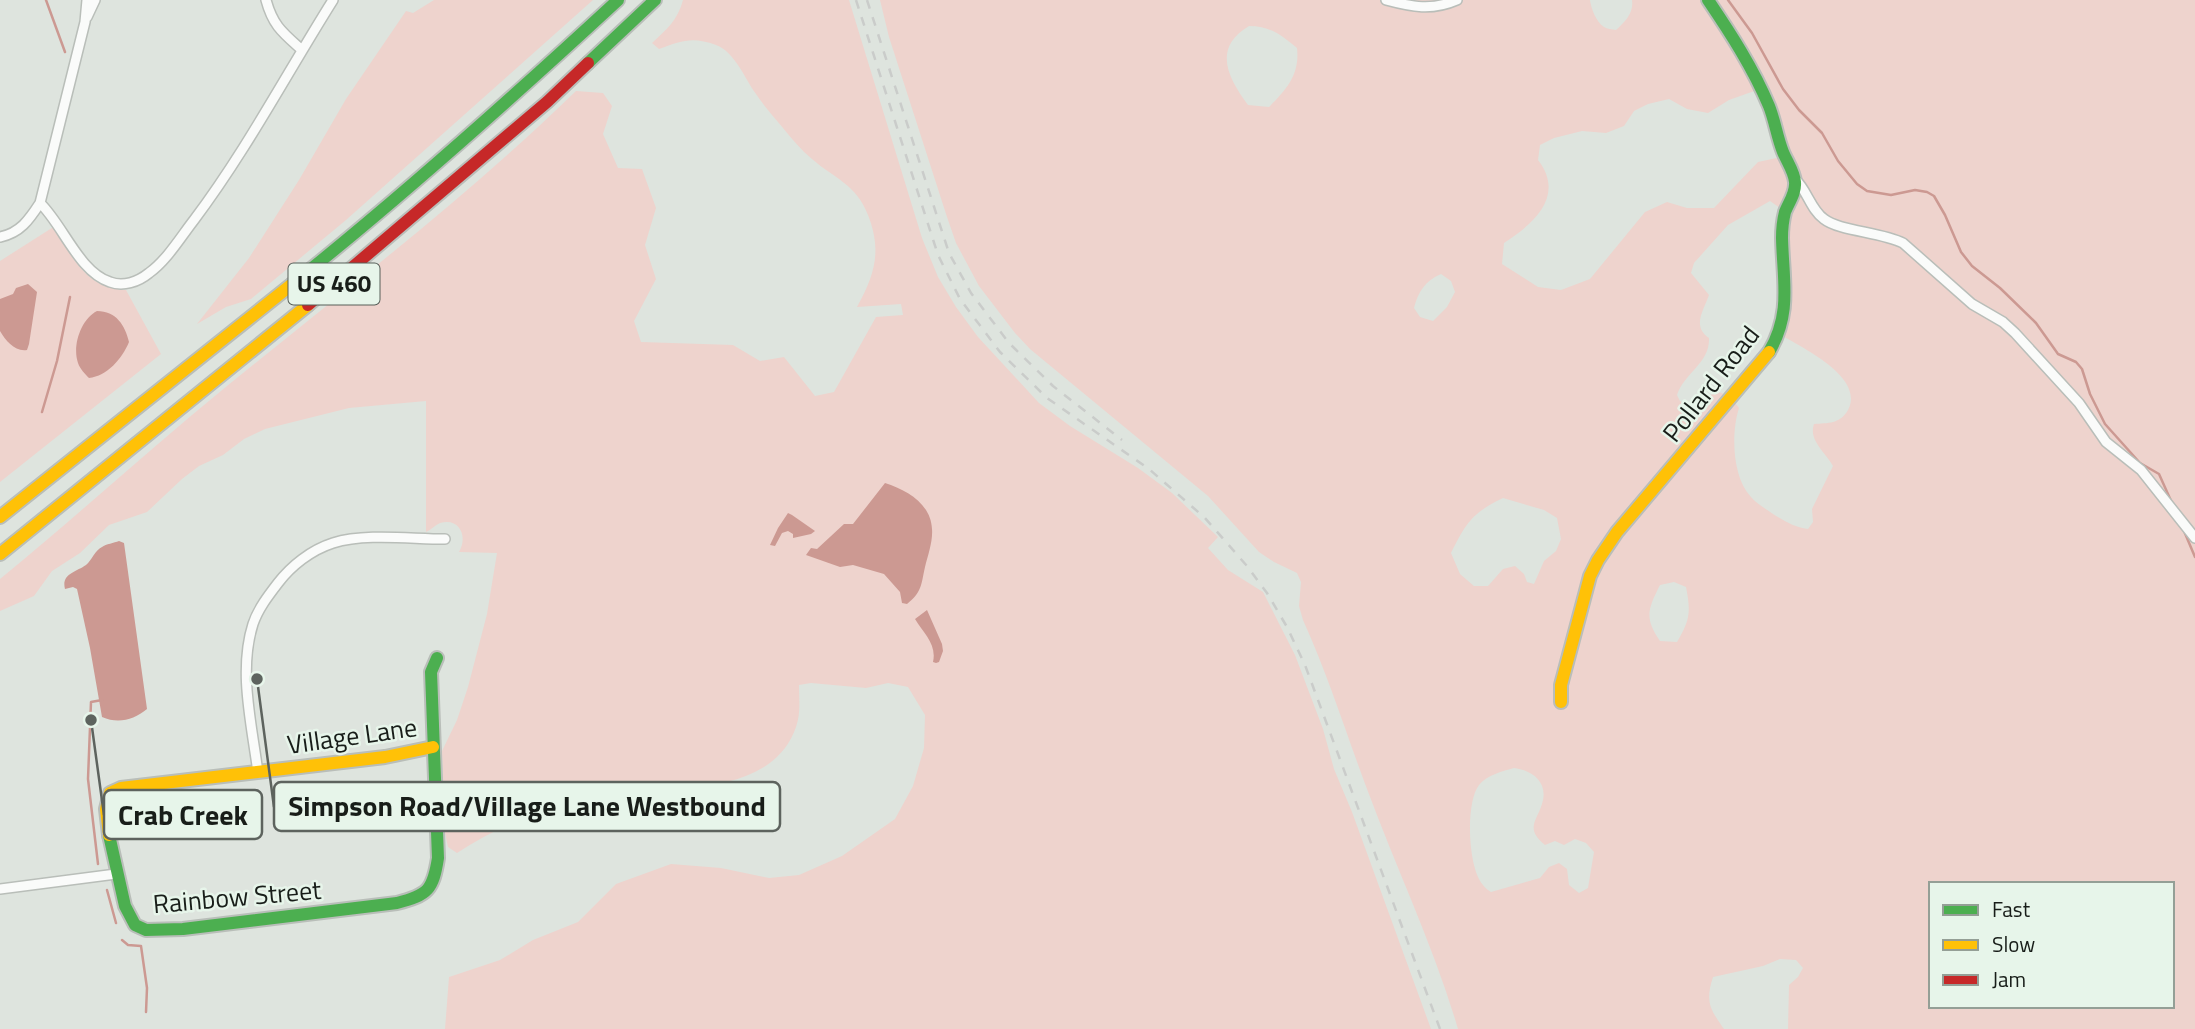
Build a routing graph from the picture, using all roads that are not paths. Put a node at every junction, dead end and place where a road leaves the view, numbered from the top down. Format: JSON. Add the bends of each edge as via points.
{"nodes":[{"id":1,"x":87,"y":0,"type":"edge"},
{"id":2,"x":95,"y":0,"type":"edge"},
{"id":3,"x":266,"y":0,"type":"edge"},
{"id":4,"x":333,"y":0,"type":"edge"},
{"id":5,"x":618,"y":0,"type":"edge"},
{"id":6,"x":655,"y":0,"type":"edge"},
{"id":7,"x":1386,"y":0,"type":"edge"},
{"id":8,"x":1457,"y":0,"type":"edge"},
{"id":9,"x":1708,"y":0,"type":"edge"},
{"id":10,"x":85,"y":22,"type":"junction"},
{"id":11,"x":302,"y":50,"type":"junction"},
{"id":12,"x":1795,"y":179,"type":"junction"},
{"id":13,"x":40,"y":204,"type":"junction"},
{"id":14,"x":0,"y":237,"type":"edge"},
{"id":15,"x":0,"y":517,"type":"edge"},
{"id":16,"x":2195,"y":538,"type":"edge"},
{"id":17,"x":445,"y":539,"type":"dead end"},
{"id":18,"x":0,"y":554,"type":"edge"},
{"id":19,"x":437,"y":658,"type":"dead end"},
{"id":20,"x":1561,"y":702,"type":"dead end"},
{"id":21,"x":433,"y":747,"type":"junction"},
{"id":22,"x":258,"y":773,"type":"junction"},
{"id":23,"x":110,"y":793,"type":"joint"},
{"id":24,"x":116,"y":874,"type":"junction"},
{"id":25,"x":0,"y":889,"type":"edge"},
{"id":26,"x":397,"y":903,"type":"joint"}],
"edges":[{"from":1,"to":10,"type":"street"},
{"from":2,"to":10,"type":"street"},
{"from":3,"to":11,"type":"street","via":[[271,18]]},
{"from":4,"to":11,"type":"street"},
{"from":5,"to":15,"type":"main road","number":"US 460","via":[[336,249]]},
{"from":6,"to":18,"type":"main road","number":"US 460","via":[[547,102],[352,270]]},
{"from":7,"to":8,"type":"street","via":[[1430,8]]},
{"from":9,"to":12,"type":"main road","via":[[1755,75]]},
{"from":10,"to":13,"type":"street"},
{"from":11,"to":13,"type":"street","via":[[209,200],[169,254],[141,279],[120,285],[102,279]]},
{"from":12,"to":16,"type":"street","via":[[1826,221],[1903,243],[1972,304],[2003,322],[2079,403],[2106,442],[2141,470]]},
{"from":12,"to":20,"type":"main road","name":"Pollard Road","via":[[1782,230],[1786,305],[1781,332],[1766,357],[1598,560],[1561,685]]},
{"from":13,"to":14,"type":"street","via":[[25,226]]},
{"from":17,"to":22,"type":"street","via":[[334,543],[286,572],[254,623],[247,652]]},
{"from":19,"to":21,"type":"main road","name":"Village Lane","via":[[431,672]]},
{"from":21,"to":22,"type":"main road","name":"Village Lane"},
{"from":21,"to":26,"type":"main road","name":"Village Lane","via":[[438,858],[434,882],[423,897]]},
{"from":22,"to":23,"type":"main road","name":"Village Lane"},
{"from":23,"to":24,"type":"main road","name":"Rainbow Street","via":[[106,809]]},
{"from":24,"to":25,"type":"street"},
{"from":24,"to":26,"type":"main road","name":"Rainbow Street","via":[[132,923],[148,931]]}]}
